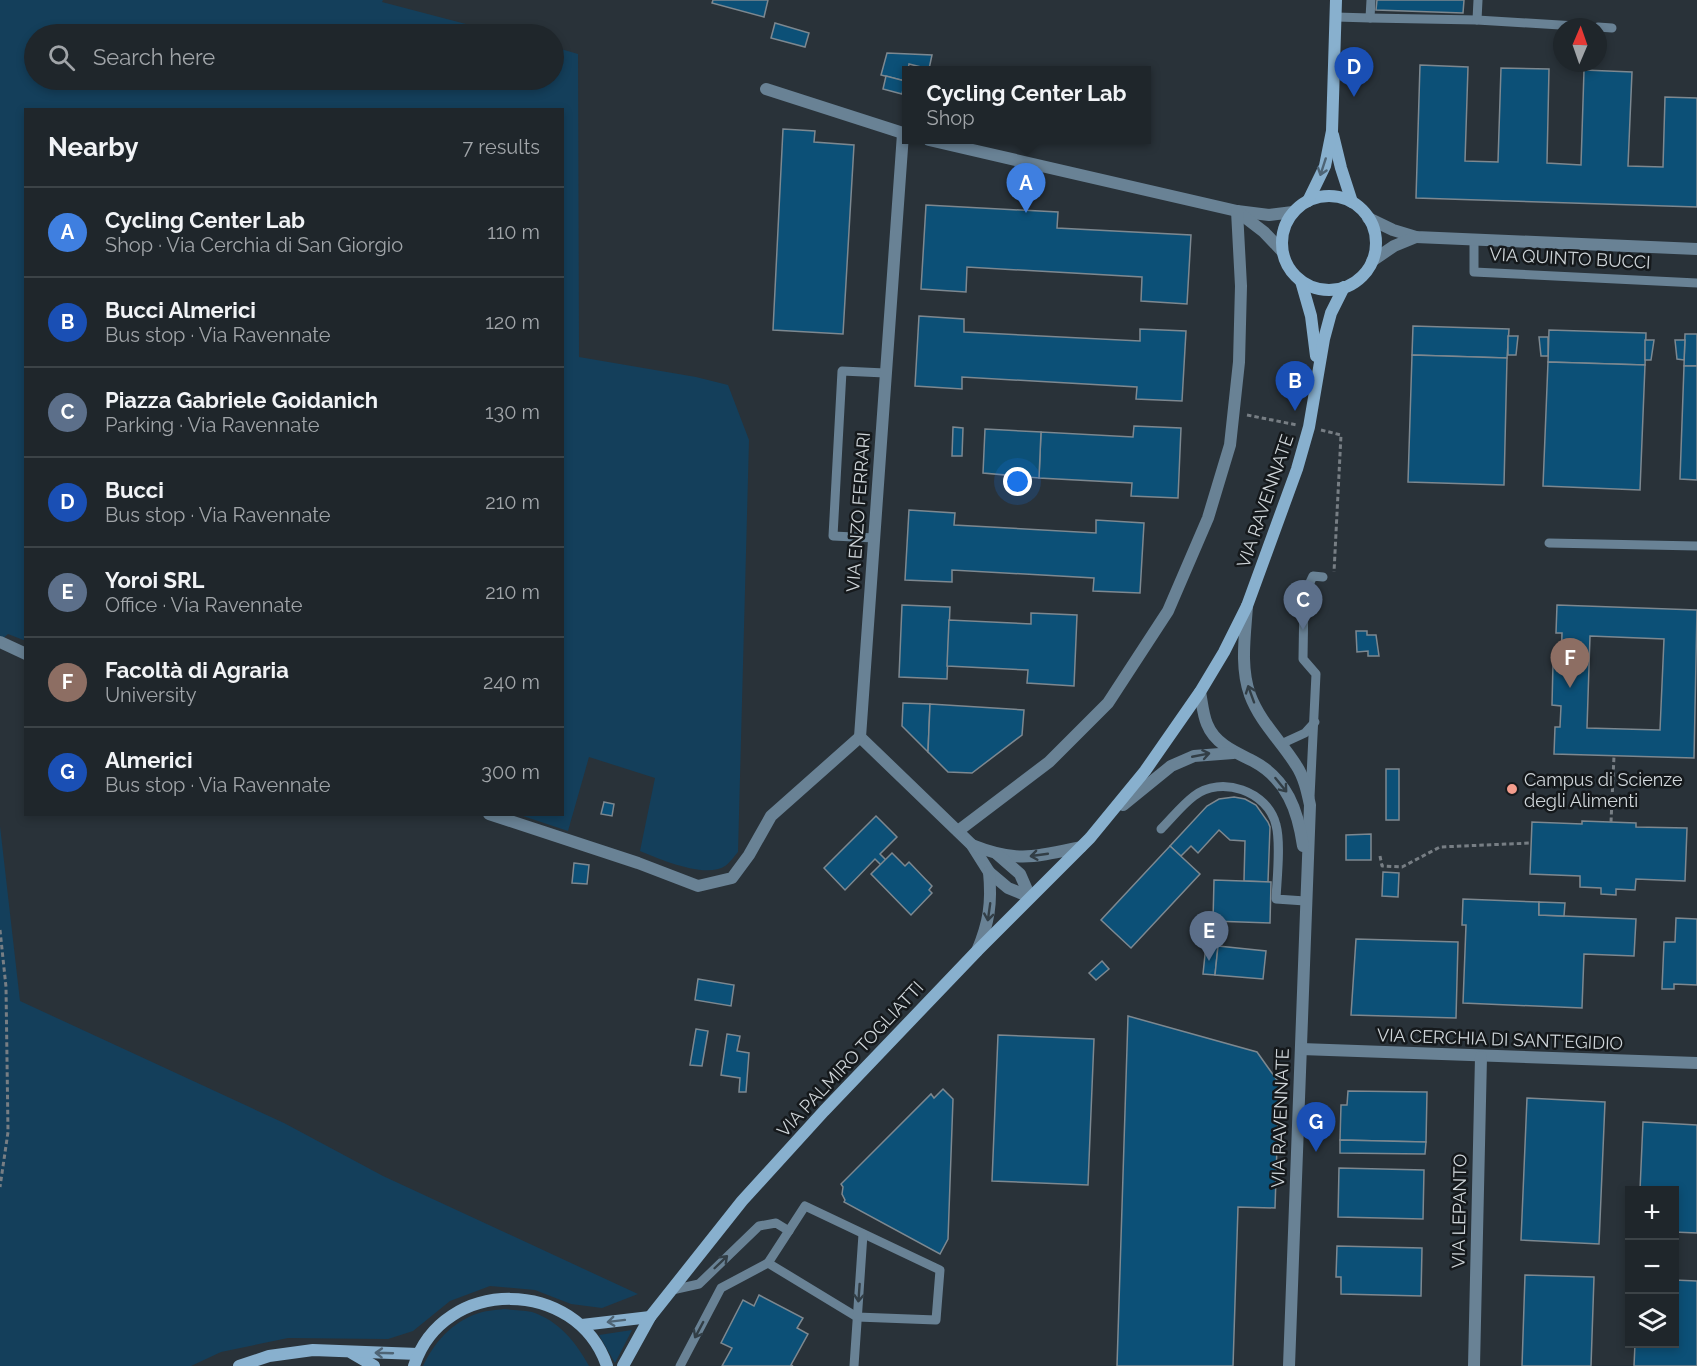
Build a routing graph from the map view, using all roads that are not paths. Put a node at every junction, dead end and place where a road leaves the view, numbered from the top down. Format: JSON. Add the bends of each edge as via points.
{"nodes":[{"id":1,"x":1336,"y":0,"type":"edge"},
{"id":2,"x":1371,"y":0,"type":"edge"},
{"id":3,"x":1478,"y":0,"type":"edge"},
{"id":4,"x":1336,"y":17,"type":"junction"},
{"id":5,"x":1370,"y":18,"type":"junction"},
{"id":6,"x":1477,"y":20,"type":"junction"},
{"id":7,"x":1553,"y":25,"type":"edge"},
{"id":8,"x":1607,"y":28,"type":"edge"},
{"id":9,"x":1612,"y":28,"type":"dead end"},
{"id":10,"x":766,"y":89,"type":"dead end"},
{"id":11,"x":1332,"y":131,"type":"junction"},
{"id":12,"x":902,"y":133,"type":"edge"},
{"id":13,"x":904,"y":144,"type":"edge"},
{"id":14,"x":946,"y":144,"type":"edge"},
{"id":15,"x":1308,"y":201,"type":"junction"},
{"id":16,"x":1352,"y":202,"type":"junction"},
{"id":17,"x":1237,"y":211,"type":"junction"},
{"id":18,"x":1293,"y":212,"type":"junction"},
{"id":19,"x":1368,"y":218,"type":"junction"},
{"id":20,"x":1416,"y":237,"type":"junction"},
{"id":21,"x":1474,"y":240,"type":"junction"},
{"id":22,"x":1697,"y":249,"type":"edge"},
{"id":23,"x":1282,"y":251,"type":"junction"},
{"id":24,"x":1372,"y":261,"type":"junction"},
{"id":25,"x":1301,"y":281,"type":"junction"},
{"id":26,"x":1697,"y":283,"type":"edge"},
{"id":27,"x":1344,"y":287,"type":"junction"},
{"id":28,"x":1317,"y":370,"type":"junction"},
{"id":29,"x":885,"y":373,"type":"junction"},
{"id":30,"x":875,"y":538,"type":"junction"},
{"id":31,"x":1549,"y":543,"type":"dead end"},
{"id":32,"x":1697,"y":546,"type":"edge"},
{"id":33,"x":1323,"y":577,"type":"road end"},
{"id":34,"x":1247,"y":606,"type":"junction"},
{"id":35,"x":0,"y":642,"type":"edge"},
{"id":36,"x":24,"y":653,"type":"edge"},
{"id":37,"x":1200,"y":692,"type":"junction"},
{"id":38,"x":1315,"y":722,"type":"junction"},
{"id":39,"x":860,"y":737,"type":"junction"},
{"id":40,"x":1281,"y":744,"type":"junction"},
{"id":41,"x":1233,"y":753,"type":"junction"},
{"id":42,"x":1171,"y":766,"type":"joint"},
{"id":43,"x":1310,"y":805,"type":"junction"},
{"id":44,"x":495,"y":816,"type":"edge"},
{"id":45,"x":1161,"y":829,"type":"dead end"},
{"id":46,"x":958,"y":831,"type":"junction"},
{"id":47,"x":1086,"y":842,"type":"junction"},
{"id":48,"x":972,"y":845,"type":"junction"},
{"id":49,"x":997,"y":854,"type":"junction"},
{"id":50,"x":1307,"y":871,"type":"junction"},
{"id":51,"x":989,"y":872,"type":"junction"},
{"id":52,"x":1030,"y":897,"type":"junction"},
{"id":53,"x":1305,"y":901,"type":"junction"},
{"id":54,"x":977,"y":951,"type":"junction"},
{"id":55,"x":1301,"y":1049,"type":"junction"},
{"id":56,"x":1481,"y":1057,"type":"junction"},
{"id":57,"x":1697,"y":1064,"type":"edge"},
{"id":58,"x":789,"y":1231,"type":"junction"},
{"id":59,"x":863,"y":1234,"type":"junction"},
{"id":60,"x":768,"y":1263,"type":"junction"},
{"id":61,"x":672,"y":1290,"type":"junction"},
{"id":62,"x":650,"y":1317,"type":"junction"},
{"id":63,"x":857,"y":1317,"type":"junction"},
{"id":64,"x":582,"y":1325,"type":"junction"},
{"id":65,"x":351,"y":1352,"type":"junction"},
{"id":66,"x":416,"y":1360,"type":"edge"},
{"id":67,"x":239,"y":1366,"type":"edge"},
{"id":68,"x":374,"y":1366,"type":"edge"},
{"id":69,"x":607,"y":1366,"type":"edge"},
{"id":70,"x":624,"y":1366,"type":"edge"},
{"id":71,"x":680,"y":1366,"type":"edge"},
{"id":72,"x":854,"y":1366,"type":"edge"},
{"id":73,"x":1289,"y":1366,"type":"edge"},
{"id":74,"x":1474,"y":1366,"type":"edge"}],
"edges":[{"from":1,"to":4,"type":"main road"},
{"from":2,"to":5,"type":"lane"},
{"from":3,"to":6,"type":"lane"},
{"from":4,"to":5,"type":"lane"},
{"from":4,"to":11,"type":"main road"},
{"from":5,"to":6,"type":"lane"},
{"from":6,"to":7,"type":"lane"},
{"from":8,"to":9,"type":"lane"},
{"from":10,"to":12,"type":"street"},
{"from":11,"to":15,"type":"main road","one_way":true,"via":[[1324,166]]},
{"from":11,"to":16,"type":"main road"},
{"from":13,"to":29,"type":"street","name":"VIA ENZO FERRARI"},
{"from":14,"to":17,"type":"street"},
{"from":15,"to":16,"type":"main road","via":[[1330,196]]},
{"from":15,"to":18,"type":"main road"},
{"from":16,"to":19,"type":"main road"},
{"from":17,"to":18,"type":"street","via":[[1269,215]]},
{"from":17,"to":23,"type":"street"},
{"from":17,"to":46,"type":"street","via":[[1239,362],[1230,445],[1208,518],[1168,611],[1108,703],[1048,762]]},
{"from":18,"to":23,"type":"main road","via":[[1282,237]]},
{"from":19,"to":20,"type":"street","name":"VIA QUINTO BUCCI"},
{"from":19,"to":24,"type":"main road","via":[[1375,239]]},
{"from":20,"to":21,"type":"street","name":"VIA QUINTO BUCCI"},
{"from":20,"to":24,"type":"street","name":"VIA QUINTO BUCCI"},
{"from":21,"to":22,"type":"street","name":"VIA QUINTO BUCCI"},
{"from":21,"to":26,"type":"lane","name":"VIA QUINTO BUCCI","via":[[1474,272]]},
{"from":23,"to":25,"type":"main road","via":[[1292,273]]},
{"from":24,"to":27,"type":"main road","via":[[1356,281]]},
{"from":25,"to":27,"type":"main road","via":[[1329,290]]},
{"from":25,"to":28,"type":"main road","name":"VIA RAVENNATE","via":[[1311,316]]},
{"from":27,"to":28,"type":"main road","name":"VIA RAVENNATE","via":[[1331,313]]},
{"from":28,"to":34,"type":"main road","name":"VIA RAVENNATE","via":[[1309,427],[1297,469]]},
{"from":29,"to":30,"type":"street","name":"VIA ENZO FERRARI"},
{"from":29,"to":30,"type":"lane","via":[[842,370],[833,536]]},
{"from":30,"to":39,"type":"street","name":"VIA ENZO FERRARI"},
{"from":31,"to":32,"type":"lane"},
{"from":33,"to":38,"type":"lane","via":[[1313,576],[1304,595],[1304,659],[1316,674]]},
{"from":34,"to":37,"type":"main road","name":"VIA RAVENNATE"},
{"from":40,"to":34,"type":"street","name":"VIA RAVENNATE","one_way":true,"via":[[1250,694],[1244,650]]},
{"from":35,"to":36,"type":"street"},
{"from":37,"to":41,"type":"street","name":"VIA RAVENNATE","via":[[1207,724]]},
{"from":37,"to":47,"type":"main road","name":"VIA PALMIRO TOGLIATTI","via":[[1146,771]]},
{"from":38,"to":40,"type":"lane","via":[[1305,733]]},
{"from":38,"to":43,"type":"lane"},
{"from":39,"to":44,"type":"street","via":[[771,816],[732,878],[698,886]]},
{"from":39,"to":46,"type":"street"},
{"from":40,"to":43,"type":"street","name":"VIA RAVENNATE","via":[[1297,766]]},
{"from":42,"to":41,"type":"street","name":"VIA RAVENNATE","one_way":true,"via":[[1194,756]]},
{"from":41,"to":50,"type":"street","name":"VIA RAVENNATE","one_way":true,"via":[[1272,774],[1287,792],[1299,818]]},
{"from":42,"to":47,"type":"street","name":"VIA PALMIRO TOGLIATTI","via":[[1130,797]]},
{"from":43,"to":50,"type":"street","name":"VIA RAVENNATE"},
{"from":45,"to":53,"type":"lane","via":[[1194,795],[1211,787],[1230,787],[1252,794],[1269,809],[1277,827],[1276,899]]},
{"from":46,"to":48,"type":"street"},
{"from":47,"to":49,"type":"street","one_way":true,"via":[[1044,855]]},
{"from":47,"to":52,"type":"main road","name":"VIA PALMIRO TOGLIATTI"},
{"from":48,"to":49,"type":"street"},
{"from":48,"to":51,"type":"street"},
{"from":49,"to":52,"type":"street","via":[[1020,874]]},
{"from":50,"to":53,"type":"street","name":"VIA RAVENNATE"},
{"from":51,"to":52,"type":"street","via":[[1008,888]]},
{"from":51,"to":54,"type":"street","one_way":true,"via":[[990,910]]},
{"from":52,"to":54,"type":"main road","name":"VIA PALMIRO TOGLIATTI"},
{"from":53,"to":55,"type":"street","name":"VIA RAVENNATE"},
{"from":54,"to":61,"type":"main road","name":"VIA PALMIRO TOGLIATTI","via":[[742,1200]]},
{"from":55,"to":56,"type":"street","name":"VIA CERCHIA DI SANT'EGIDIO"},
{"from":55,"to":73,"type":"street","name":"VIA RAVENNATE"},
{"from":56,"to":57,"type":"street","name":"VIA CERCHIA DI SANT'EGIDIO"},
{"from":56,"to":74,"type":"street","name":"VIA LEPANTO"},
{"from":58,"to":59,"type":"lane","via":[[805,1206]]},
{"from":58,"to":60,"type":"lane"},
{"from":61,"to":58,"type":"lane","one_way":true,"via":[[699,1284],[759,1226],[776,1223]]},
{"from":59,"to":63,"type":"lane","one_way":true},
{"from":59,"to":63,"type":"lane","via":[[940,1270],[936,1320]]},
{"from":60,"to":63,"type":"lane"},
{"from":60,"to":71,"type":"lane","one_way":true,"via":[[722,1288]]},
{"from":61,"to":62,"type":"main road","name":"VIA PALMIRO TOGLIATTI"},
{"from":62,"to":64,"type":"main road","one_way":true},
{"from":62,"to":70,"type":"main road","name":"VIA PALMIRO TOGLIATTI"},
{"from":63,"to":72,"type":"lane"},
{"from":64,"to":66,"type":"main road","via":[[548,1305],[503,1298],[470,1306],[443,1323],[429,1337]]},
{"from":64,"to":69,"type":"main road"},
{"from":66,"to":65,"type":"main road","one_way":true},
{"from":65,"to":67,"type":"main road","via":[[313,1350],[269,1356]]},
{"from":65,"to":68,"type":"main road"}]}
